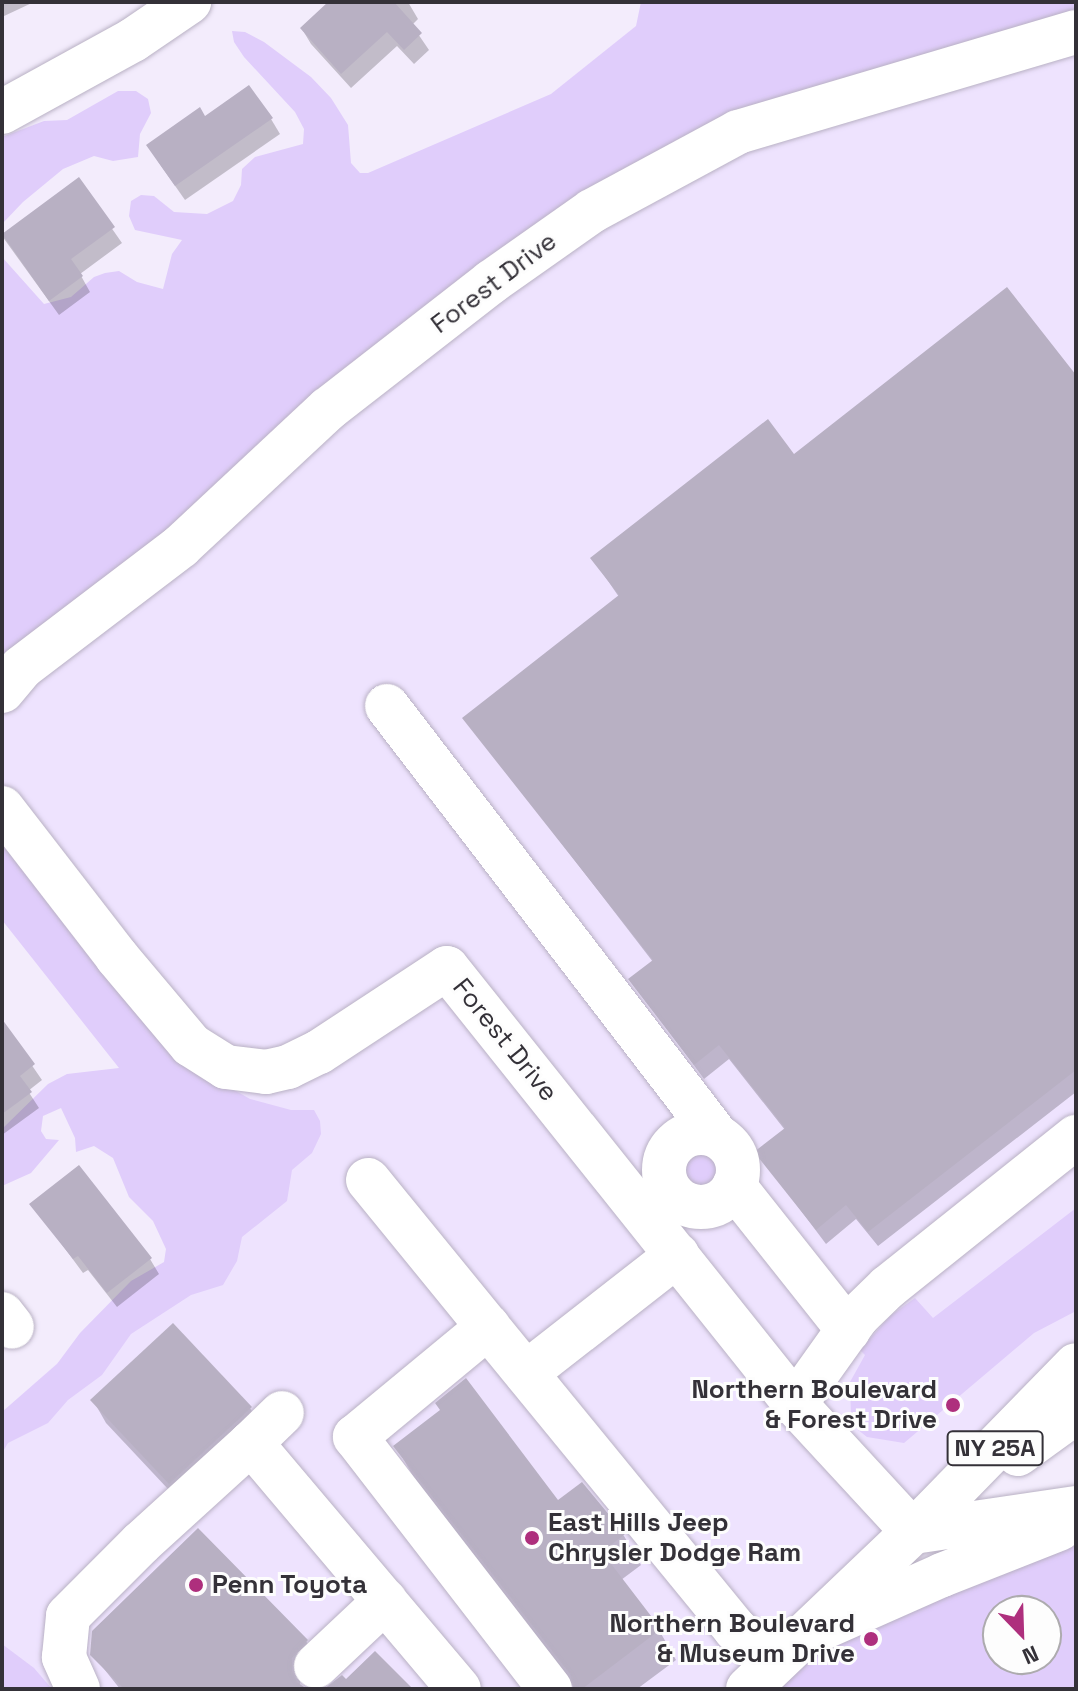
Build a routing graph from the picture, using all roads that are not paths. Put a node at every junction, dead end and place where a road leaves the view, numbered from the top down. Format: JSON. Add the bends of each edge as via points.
{"nodes":[{"id":1,"x":189,"y":2,"type":"edge"},
{"id":2,"x":1076,"y":32,"type":"edge"},
{"id":3,"x":2,"y":112,"type":"edge"},
{"id":4,"x":2,"y":691,"type":"edge"},
{"id":5,"x":387,"y":706,"type":"dead end"},
{"id":6,"x":2,"y":808,"type":"edge"},
{"id":7,"x":717,"y":1136,"type":"junction"},
{"id":8,"x":1076,"y":1137,"type":"edge"},
{"id":9,"x":368,"y":1180,"type":"dead end"},
{"id":10,"x":734,"y":1186,"type":"junction"},
{"id":11,"x":657,"y":1203,"type":"junction"},
{"id":12,"x":677,"y":1255,"type":"junction"},
{"id":13,"x":488,"y":1327,"type":"junction"},
{"id":14,"x":848,"y":1330,"type":"junction"},
{"id":15,"x":1076,"y":1365,"type":"edge"},
{"id":16,"x":526,"y":1373,"type":"junction"},
{"id":17,"x":795,"y":1404,"type":"junction"},
{"id":18,"x":1076,"y":1412,"type":"edge"},
{"id":19,"x":282,"y":1413,"type":"dead end"},
{"id":20,"x":251,"y":1443,"type":"junction"},
{"id":21,"x":1076,"y":1508,"type":"edge"},
{"id":22,"x":1076,"y":1523,"type":"edge"},
{"id":23,"x":913,"y":1532,"type":"junction"},
{"id":24,"x":385,"y":1601,"type":"junction"},
{"id":25,"x":775,"y":1663,"type":"edge"},
{"id":26,"x":316,"y":1666,"type":"dead end"},
{"id":27,"x":78,"y":1689,"type":"edge"},
{"id":28,"x":459,"y":1689,"type":"edge"},
{"id":29,"x":550,"y":1689,"type":"edge"}],
"edges":[{"from":1,"to":3,"type":"street","via":[[133,40]]},
{"from":2,"to":4,"type":"street","name":"Forest Drive","via":[[738,132],[592,211],[328,409],[181,546],[21,668]]},
{"from":5,"to":7,"type":"street"},
{"from":6,"to":11,"type":"street","name":"Forest Drive","via":[[191,1045],[226,1067],[266,1072],[288,1067],[447,968]]},
{"from":7,"to":10,"type":"street","via":[[736,1158]]},
{"from":7,"to":11,"type":"street","via":[[693,1134],[672,1146]]},
{"from":8,"to":14,"type":"street","via":[[888,1287]]},
{"from":9,"to":13,"type":"street"},
{"from":10,"to":11,"type":"street","via":[[716,1203],[704,1206]]},
{"from":10,"to":14,"type":"street"},
{"from":11,"to":12,"type":"street","name":"Forest Drive"},
{"from":12,"to":16,"type":"street"},
{"from":12,"to":17,"type":"street","name":"Forest Drive"},
{"from":13,"to":16,"type":"street"},
{"from":13,"to":29,"type":"street","via":[[355,1437]]},
{"from":14,"to":17,"type":"street"},
{"from":15,"to":23,"type":"street","number":"NY 25A"},
{"from":16,"to":25,"type":"street","via":[[735,1629]]},
{"from":17,"to":23,"type":"street","name":"Forest Drive"},
{"from":18,"to":23,"type":"street","number":"NY 25A"},
{"from":19,"to":20,"type":"street"},
{"from":20,"to":24,"type":"street"},
{"from":20,"to":27,"type":"street","via":[[68,1616],[64,1657]]},
{"from":21,"to":23,"type":"street"},
{"from":22,"to":25,"type":"street","via":[[957,1569]]},
{"from":23,"to":25,"type":"street","number":"NY 25A"},
{"from":24,"to":26,"type":"street"},
{"from":24,"to":28,"type":"street"}]}
